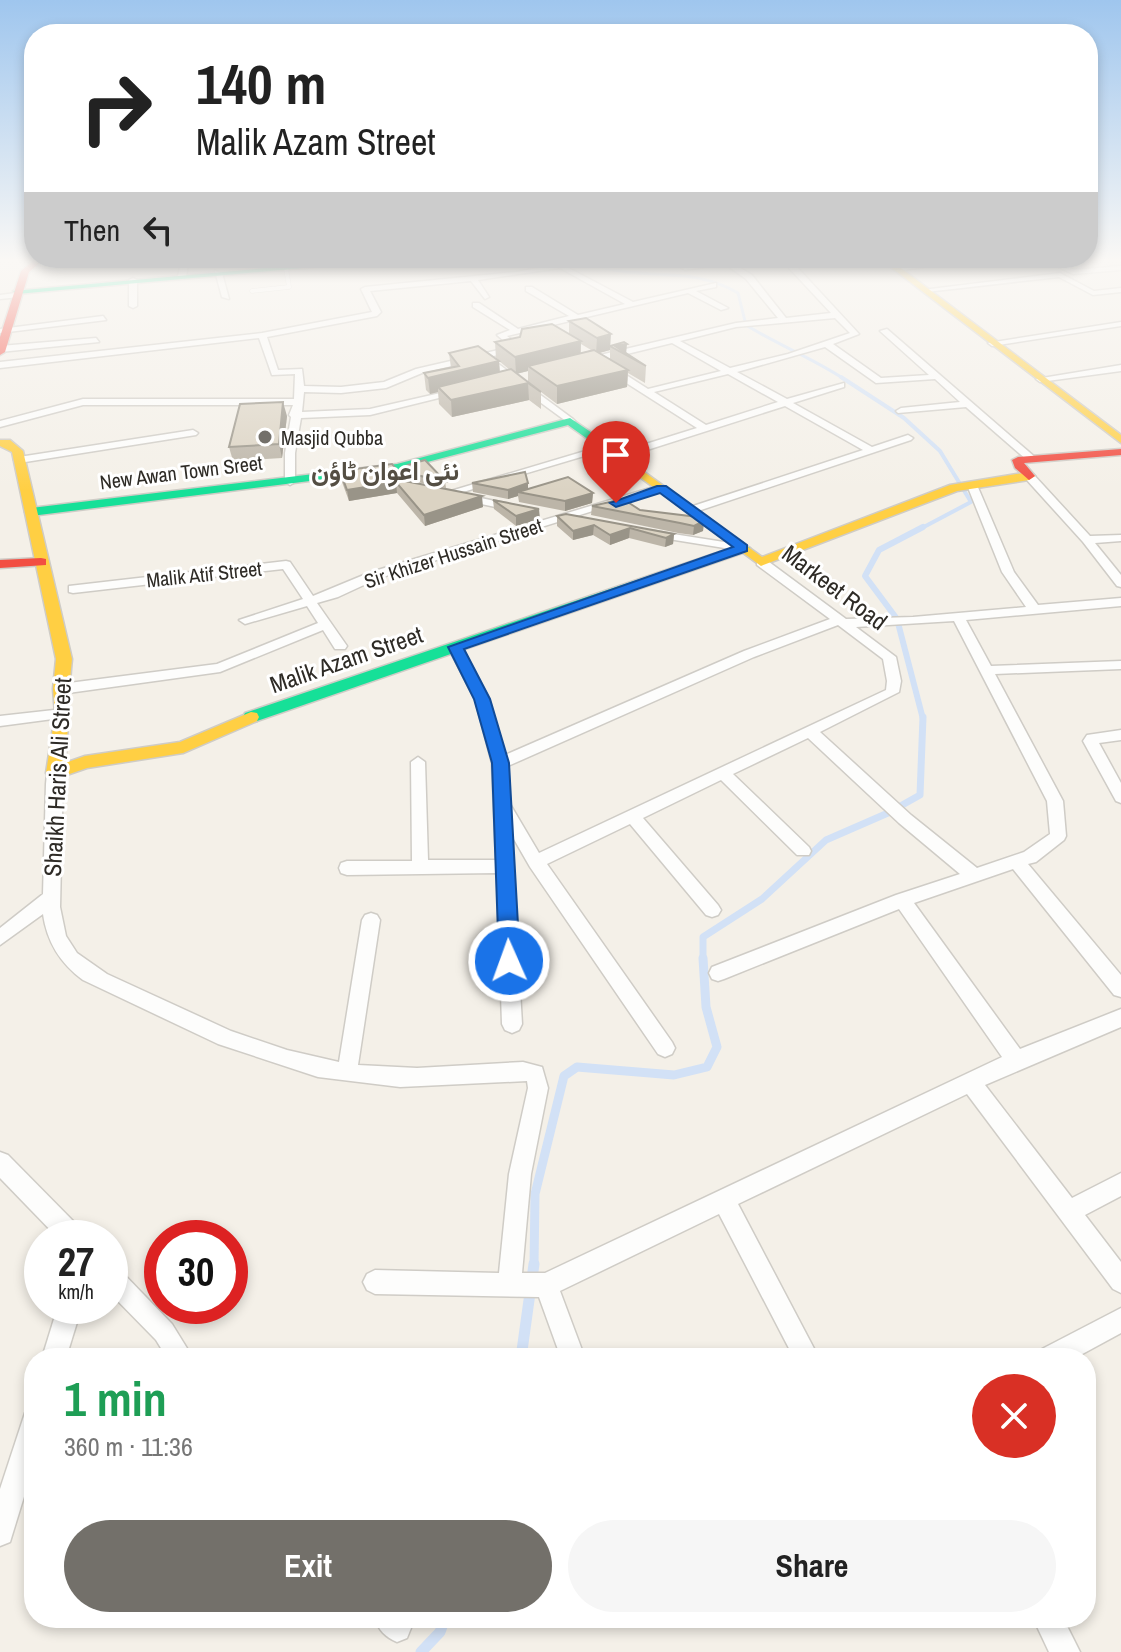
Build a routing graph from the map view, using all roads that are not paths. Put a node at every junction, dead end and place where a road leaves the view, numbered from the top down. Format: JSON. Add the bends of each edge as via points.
{"nodes":[{"id":1,"x":252,"y":336,"type":"edge"},
{"id":2,"x":262,"y":336,"type":"edge"},
{"id":3,"x":500,"y":336,"type":"edge"},
{"id":4,"x":684,"y":336,"type":"edge"},
{"id":5,"x":848,"y":336,"type":"edge"},
{"id":6,"x":890,"y":336,"type":"edge"},
{"id":7,"x":983,"y":336,"type":"edge"},
{"id":8,"x":1039,"y":336,"type":"edge"},
{"id":9,"x":671,"y":339,"type":"junction"},
{"id":10,"x":96,"y":340,"type":"dead end"},
{"id":11,"x":825,"y":343,"type":"junction"},
{"id":12,"x":992,"y":343,"type":"junction"},
{"id":13,"x":0,"y":350,"type":"edge"},
{"id":14,"x":580,"y":350,"type":"edge"},
{"id":15,"x":483,"y":357,"type":"junction"},
{"id":16,"x":593,"y":359,"type":"junction"},
{"id":17,"x":580,"y":362,"type":"edge"},
{"id":18,"x":0,"y":365,"type":"edge"},
{"id":19,"x":1121,"y":368,"type":"edge"},
{"id":20,"x":727,"y":370,"type":"junction"},
{"id":21,"x":526,"y":375,"type":"edge"},
{"id":22,"x":934,"y":377,"type":"junction"},
{"id":23,"x":512,"y":378,"type":"junction"},
{"id":24,"x":1040,"y":379,"type":"junction"},
{"id":25,"x":499,"y":382,"type":"edge"},
{"id":26,"x":841,"y":385,"type":"dead end"},
{"id":27,"x":474,"y":388,"type":"edge"},
{"id":28,"x":301,"y":389,"type":"junction"},
{"id":29,"x":649,"y":391,"type":"junction"},
{"id":30,"x":296,"y":402,"type":"junction"},
{"id":31,"x":790,"y":402,"type":"junction"},
{"id":32,"x":966,"y":404,"type":"junction"},
{"id":33,"x":901,"y":411,"type":"dead end"},
{"id":34,"x":294,"y":415,"type":"junction"},
{"id":35,"x":570,"y":421,"type":"junction"},
{"id":36,"x":0,"y":424,"type":"edge"},
{"id":37,"x":706,"y":429,"type":"junction"},
{"id":38,"x":193,"y":433,"type":"dead end"},
{"id":39,"x":908,"y":438,"type":"dead end"},
{"id":40,"x":1121,"y":440,"type":"edge"},
{"id":41,"x":0,"y":443,"type":"edge"},
{"id":42,"x":871,"y":450,"type":"junction"},
{"id":43,"x":612,"y":452,"type":"junction"},
{"id":44,"x":1121,"y":452,"type":"edge"},
{"id":45,"x":19,"y":460,"type":"junction"},
{"id":46,"x":397,"y":467,"type":"junction"},
{"id":47,"x":1030,"y":467,"type":"junction"},
{"id":48,"x":290,"y":482,"type":"junction"},
{"id":49,"x":406,"y":484,"type":"edge"},
{"id":50,"x":964,"y":486,"type":"junction"},
{"id":51,"x":661,"y":488,"type":"junction"},
{"id":52,"x":521,"y":509,"type":"edge"},
{"id":53,"x":691,"y":510,"type":"junction"},
{"id":54,"x":31,"y":512,"type":"junction"},
{"id":55,"x":534,"y":512,"type":"edge"},
{"id":56,"x":563,"y":517,"type":"junction"},
{"id":57,"x":594,"y":523,"type":"edge"},
{"id":58,"x":635,"y":531,"type":"edge"},
{"id":59,"x":1121,"y":538,"type":"edge"},
{"id":60,"x":1087,"y":540,"type":"junction"},
{"id":61,"x":743,"y":548,"type":"junction"},
{"id":62,"x":41,"y":562,"type":"junction"},
{"id":63,"x":761,"y":562,"type":"junction"},
{"id":64,"x":0,"y":564,"type":"edge"},
{"id":65,"x":1121,"y":583,"type":"edge"},
{"id":66,"x":73,"y":589,"type":"dead end"},
{"id":67,"x":311,"y":601,"type":"junction"},
{"id":68,"x":1121,"y":602,"type":"edge"},
{"id":69,"x":1033,"y":608,"type":"junction"},
{"id":70,"x":959,"y":618,"type":"junction"},
{"id":71,"x":245,"y":620,"type":"dead end"},
{"id":72,"x":843,"y":623,"type":"junction"},
{"id":73,"x":326,"y":624,"type":"junction"},
{"id":74,"x":340,"y":646,"type":"dead end"},
{"id":75,"x":455,"y":647,"type":"junction"},
{"id":76,"x":1121,"y":665,"type":"edge"},
{"id":77,"x":986,"y":670,"type":"junction"},
{"id":78,"x":61,"y":689,"type":"junction"},
{"id":79,"x":63,"y":714,"type":"junction"},
{"id":80,"x":0,"y":721,"type":"edge"},
{"id":81,"x":809,"y":731,"type":"junction"},
{"id":82,"x":1121,"y":735,"type":"edge"},
{"id":83,"x":418,"y":762,"type":"dead end"},
{"id":84,"x":500,"y":763,"type":"junction"},
{"id":85,"x":55,"y":773,"type":"junction"},
{"id":86,"x":723,"y":773,"type":"junction"},
{"id":87,"x":1121,"y":797,"type":"edge"},
{"id":88,"x":503,"y":805,"type":"junction"},
{"id":89,"x":632,"y":816,"type":"junction"},
{"id":90,"x":803,"y":851,"type":"dead end"},
{"id":91,"x":1016,"y":861,"type":"junction"},
{"id":92,"x":536,"y":862,"type":"junction"},
{"id":93,"x":505,"y":866,"type":"junction"},
{"id":94,"x":420,"y":867,"type":"junction"},
{"id":95,"x":347,"y":868,"type":"dead end"},
{"id":96,"x":975,"y":876,"type":"junction"},
{"id":97,"x":49,"y":899,"type":"junction"},
{"id":98,"x":902,"y":900,"type":"junction"},
{"id":99,"x":712,"y":910,"type":"dead end"},
{"id":100,"x":371,"y":920,"type":"dead end"},
{"id":101,"x":0,"y":938,"type":"edge"},
{"id":102,"x":718,"y":973,"type":"dead end"},
{"id":103,"x":1121,"y":989,"type":"edge"},
{"id":104,"x":1121,"y":1018,"type":"edge"},
{"id":105,"x":512,"y":1024,"type":"dead end"},
{"id":106,"x":665,"y":1048,"type":"dead end"},
{"id":107,"x":1016,"y":1060,"type":"junction"},
{"id":108,"x":347,"y":1073,"type":"junction"},
{"id":109,"x":971,"y":1083,"type":"junction"},
{"id":110,"x":0,"y":1163,"type":"edge"},
{"id":111,"x":1121,"y":1184,"type":"edge"},
{"id":112,"x":723,"y":1199,"type":"junction"},
{"id":113,"x":1069,"y":1212,"type":"junction"},
{"id":114,"x":56,"y":1220,"type":"edge"},
{"id":115,"x":1121,"y":1281,"type":"edge"},
{"id":116,"x":375,"y":1282,"type":"dead end"},
{"id":117,"x":528,"y":1284,"type":"junction"},
{"id":118,"x":128,"y":1295,"type":"edge"},
{"id":119,"x":1121,"y":1320,"type":"edge"},
{"id":120,"x":64,"y":1324,"type":"edge"},
{"id":121,"x":57,"y":1348,"type":"edge"},
{"id":122,"x":174,"y":1348,"type":"edge"},
{"id":123,"x":567,"y":1348,"type":"edge"},
{"id":124,"x":802,"y":1348,"type":"edge"},
{"id":125,"x":1069,"y":1348,"type":"edge"},
{"id":126,"x":24,"y":1454,"type":"edge"},
{"id":127,"x":0,"y":1532,"type":"edge"},
{"id":128,"x":1052,"y":1628,"type":"edge"},
{"id":129,"x":1065,"y":1652,"type":"edge"}],
"edges":[{"from":1,"to":18,"type":"street"},
{"from":2,"to":28,"type":"street","via":[[275,373],[299,371]]},
{"from":3,"to":15,"type":"street","via":[[517,348]]},
{"from":4,"to":9,"type":"street"},
{"from":5,"to":11,"type":"street"},
{"from":6,"to":22,"type":"street"},
{"from":7,"to":12,"type":"street"},
{"from":8,"to":12,"type":"street"},
{"from":9,"to":16,"type":"street"},
{"from":9,"to":20,"type":"street"},
{"from":10,"to":13,"type":"street"},
{"from":11,"to":20,"type":"street"},
{"from":11,"to":22,"type":"street","via":[[879,381]]},
{"from":12,"to":24,"type":"street"},
{"from":14,"to":16,"type":"street"},
{"from":15,"to":23,"type":"street","name":"Markeet Road"},
{"from":15,"to":28,"type":"street","via":[[419,371],[386,385]]},
{"from":16,"to":17,"type":"street"},
{"from":16,"to":29,"type":"street"},
{"from":19,"to":24,"type":"street"},
{"from":20,"to":29,"type":"street"},
{"from":20,"to":31,"type":"street"},
{"from":21,"to":23,"type":"street"},
{"from":22,"to":32,"type":"street"},
{"from":23,"to":25,"type":"street"},
{"from":23,"to":35,"type":"street","name":"Markeet Road"},
{"from":24,"to":40,"type":"street"},
{"from":26,"to":31,"type":"street"},
{"from":27,"to":34,"type":"street","via":[[399,408]]},
{"from":28,"to":30,"type":"street"},
{"from":29,"to":37,"type":"street"},
{"from":30,"to":34,"type":"street"},
{"from":30,"to":36,"type":"street","via":[[83,402]]},
{"from":31,"to":37,"type":"street"},
{"from":31,"to":42,"type":"street"},
{"from":32,"to":33,"type":"street"},
{"from":32,"to":47,"type":"street"},
{"from":34,"to":48,"type":"street","via":[[287,457]]},
{"from":35,"to":43,"type":"street","name":"Markeet Road"},
{"from":35,"to":46,"type":"street","name":"New Awan Town Sreet"},
{"from":37,"to":43,"type":"street"},
{"from":38,"to":45,"type":"street"},
{"from":39,"to":42,"type":"street"},
{"from":41,"to":45,"type":"street","via":[[17,451]]},
{"from":42,"to":53,"type":"street"},
{"from":43,"to":51,"type":"street","name":"Markeet Road"},
{"from":43,"to":52,"type":"street","via":[[441,492]]},
{"from":44,"to":47,"type":"street"},
{"from":45,"to":54,"type":"street","name":"Shaikh Haris Ali Street"},
{"from":46,"to":48,"type":"street","name":"New Awan Town Sreet"},
{"from":46,"to":49,"type":"street"},
{"from":47,"to":50,"type":"street"},
{"from":47,"to":60,"type":"street"},
{"from":48,"to":54,"type":"street","name":"New Awan Town Sreet"},
{"from":50,"to":63,"type":"street"},
{"from":50,"to":69,"type":"street","via":[[1008,572]]},
{"from":51,"to":53,"type":"street","name":"Markeet Road"},
{"from":51,"to":56,"type":"street","name":"Sir Khizer Hussain Street"},
{"from":53,"to":61,"type":"street","name":"Markeet Road"},
{"from":54,"to":62,"type":"street","name":"Shaikh Haris Ali Street"},
{"from":55,"to":56,"type":"street"},
{"from":56,"to":57,"type":"street"},
{"from":56,"to":67,"type":"street","name":"Sir Khizer Hussain Street","via":[[375,575]]},
{"from":58,"to":61,"type":"street"},
{"from":59,"to":60,"type":"street"},
{"from":60,"to":65,"type":"street"},
{"from":61,"to":63,"type":"street","name":"Markeet Road"},
{"from":61,"to":75,"type":"street","name":"Malik Azam Street"},
{"from":62,"to":64,"type":"street"},
{"from":62,"to":78,"type":"street","name":"Shaikh Haris Ali Street","via":[[64,659]]},
{"from":63,"to":72,"type":"street","name":"Markeet Road"},
{"from":66,"to":67,"type":"street","name":"Malik Atif Street","via":[[286,565]]},
{"from":67,"to":71,"type":"street","name":"Sir Khizer Hussain Street"},
{"from":67,"to":73,"type":"street","name":"Malik Atif Street"},
{"from":68,"to":69,"type":"street"},
{"from":69,"to":70,"type":"street"},
{"from":70,"to":72,"type":"street"},
{"from":70,"to":77,"type":"street"},
{"from":72,"to":81,"type":"street","name":"Markeet Road","via":[[889,657],[892,692]]},
{"from":72,"to":84,"type":"street","via":[[749,654]]},
{"from":73,"to":74,"type":"street","name":"Malik Atif Street"},
{"from":73,"to":78,"type":"street","via":[[220,668]]},
{"from":75,"to":84,"type":"street","via":[[482,699]]},
{"from":75,"to":85,"type":"street","name":"Malik Azam Street","via":[[249,718],[183,747],[85,762]]},
{"from":76,"to":77,"type":"street"},
{"from":77,"to":91,"type":"street","via":[[1055,801],[1058,836]]},
{"from":78,"to":79,"type":"street","name":"Shaikh Haris Ali Street"},
{"from":79,"to":80,"type":"street"},
{"from":79,"to":85,"type":"street","name":"Shaikh Haris Ali Street"},
{"from":81,"to":86,"type":"street","name":"Markeet Road"},
{"from":81,"to":96,"type":"street"},
{"from":82,"to":87,"type":"street","via":[[1090,741]]},
{"from":83,"to":94,"type":"street"},
{"from":84,"to":88,"type":"street"},
{"from":85,"to":97,"type":"street","name":"Shaikh Haris Ali Street"},
{"from":86,"to":89,"type":"street","name":"Markeet Road"},
{"from":86,"to":90,"type":"street"},
{"from":88,"to":92,"type":"street"},
{"from":88,"to":93,"type":"street"},
{"from":89,"to":92,"type":"street","name":"Markeet Road"},
{"from":89,"to":99,"type":"street"},
{"from":91,"to":96,"type":"street"},
{"from":91,"to":103,"type":"street"},
{"from":92,"to":106,"type":"street"},
{"from":93,"to":94,"type":"street"},
{"from":93,"to":105,"type":"street"},
{"from":94,"to":95,"type":"street"},
{"from":96,"to":98,"type":"street"},
{"from":97,"to":101,"type":"street"},
{"from":97,"to":108,"type":"street","name":"Shaikh Haris Ali Street","via":[[57,936],[76,967],[210,1034]]},
{"from":98,"to":102,"type":"street"},
{"from":98,"to":107,"type":"street"},
{"from":100,"to":108,"type":"street"},
{"from":104,"to":107,"type":"street"},
{"from":107,"to":109,"type":"street"},
{"from":108,"to":117,"type":"street","name":"Shaikh Haris Ali Street","via":[[535,1074],[538,1088],[520,1174]]},
{"from":109,"to":112,"type":"street"},
{"from":109,"to":113,"type":"street"},
{"from":110,"to":114,"type":"street"},
{"from":111,"to":113,"type":"street"},
{"from":112,"to":117,"type":"street"},
{"from":112,"to":124,"type":"street"},
{"from":113,"to":115,"type":"street"},
{"from":116,"to":117,"type":"street"},
{"from":117,"to":123,"type":"street"},
{"from":118,"to":122,"type":"street"},
{"from":119,"to":125,"type":"street"},
{"from":120,"to":121,"type":"street"},
{"from":126,"to":127,"type":"street"},
{"from":128,"to":129,"type":"street"}]}
